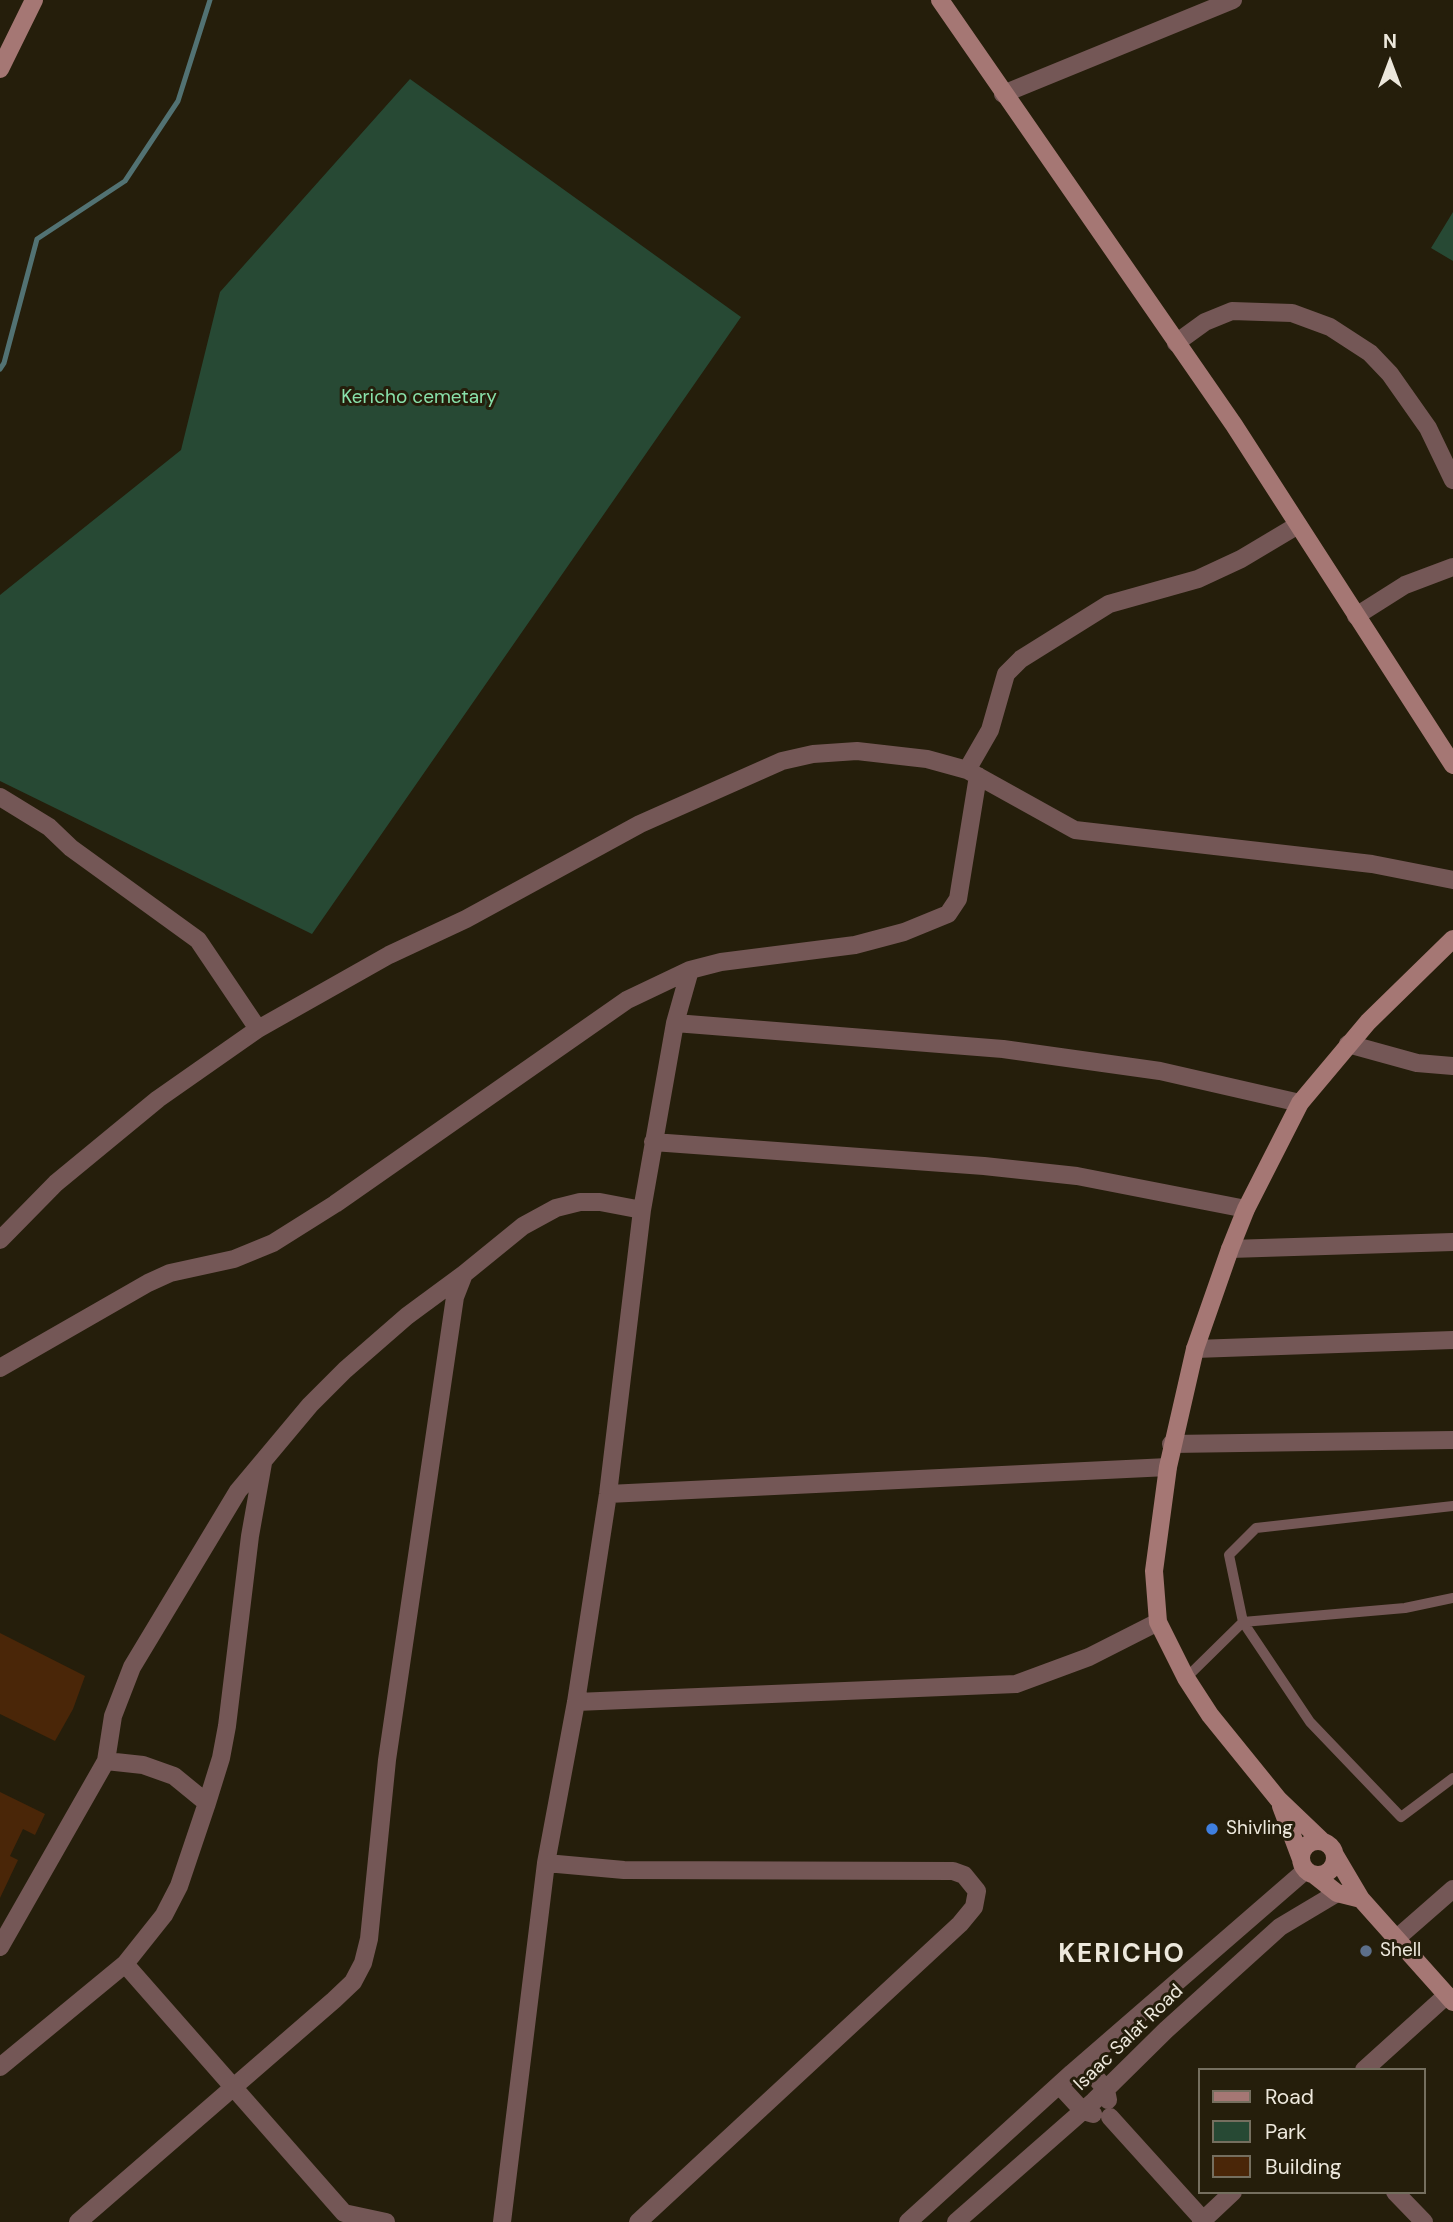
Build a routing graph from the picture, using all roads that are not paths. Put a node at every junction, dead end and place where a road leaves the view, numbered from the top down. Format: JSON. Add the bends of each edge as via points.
{"nodes":[{"id":1,"x":34,"y":0,"type":"edge"},
{"id":2,"x":940,"y":0,"type":"edge"},
{"id":3,"x":1233,"y":0,"type":"edge"},
{"id":4,"x":0,"y":69,"type":"edge"},
{"id":5,"x":1003,"y":94,"type":"junction"},
{"id":6,"x":1176,"y":343,"type":"junction"},
{"id":7,"x":1453,"y":480,"type":"edge"},
{"id":8,"x":1298,"y":525,"type":"junction"},
{"id":9,"x":1453,"y":567,"type":"edge"},
{"id":10,"x":1356,"y":616,"type":"junction"},
{"id":11,"x":1453,"y":765,"type":"edge"},
{"id":12,"x":973,"y":773,"type":"junction"},
{"id":13,"x":0,"y":797,"type":"edge"},
{"id":14,"x":1453,"y":880,"type":"edge"},
{"id":15,"x":1453,"y":939,"type":"edge"},
{"id":16,"x":690,"y":970,"type":"junction"},
{"id":17,"x":675,"y":1023,"type":"junction"},
{"id":18,"x":258,"y":1029,"type":"junction"},
{"id":19,"x":1348,"y":1044,"type":"junction"},
{"id":20,"x":1453,"y":1066,"type":"edge"},
{"id":21,"x":1300,"y":1103,"type":"junction"},
{"id":22,"x":653,"y":1142,"type":"junction"},
{"id":23,"x":1246,"y":1209,"type":"junction"},
{"id":24,"x":642,"y":1210,"type":"junction"},
{"id":25,"x":0,"y":1240,"type":"edge"},
{"id":26,"x":1453,"y":1242,"type":"edge"},
{"id":27,"x":1230,"y":1250,"type":"junction"},
{"id":28,"x":464,"y":1275,"type":"junction"},
{"id":29,"x":1453,"y":1339,"type":"edge"},
{"id":30,"x":1195,"y":1349,"type":"junction"},
{"id":31,"x":0,"y":1368,"type":"edge"},
{"id":32,"x":1453,"y":1440,"type":"edge"},
{"id":33,"x":1171,"y":1444,"type":"junction"},
{"id":34,"x":263,"y":1463,"type":"junction"},
{"id":35,"x":1168,"y":1467,"type":"junction"},
{"id":36,"x":608,"y":1494,"type":"junction"},
{"id":37,"x":1453,"y":1506,"type":"edge"},
{"id":38,"x":1453,"y":1598,"type":"edge"},
{"id":39,"x":1158,"y":1622,"type":"junction"},
{"id":40,"x":1242,"y":1622,"type":"junction"},
{"id":41,"x":1186,"y":1678,"type":"junction"},
{"id":42,"x":576,"y":1702,"type":"junction"},
{"id":43,"x":106,"y":1761,"type":"junction"},
{"id":44,"x":1453,"y":1778,"type":"edge"},
{"id":45,"x":1278,"y":1799,"type":"junction"},
{"id":46,"x":207,"y":1802,"type":"junction"},
{"id":47,"x":1322,"y":1841,"type":"junction"},
{"id":48,"x":1335,"y":1855,"type":"junction"},
{"id":49,"x":545,"y":1863,"type":"junction"},
{"id":50,"x":1307,"y":1868,"type":"junction"},
{"id":51,"x":1453,"y":1889,"type":"edge"},
{"id":52,"x":1337,"y":1893,"type":"junction"},
{"id":53,"x":1361,"y":1899,"type":"junction"},
{"id":54,"x":1397,"y":1938,"type":"junction"},
{"id":55,"x":0,"y":1947,"type":"edge"},
{"id":56,"x":125,"y":1964,"type":"junction"},
{"id":57,"x":1450,"y":1998,"type":"edge"},
{"id":58,"x":1084,"y":2063,"type":"junction"},
{"id":59,"x":0,"y":2067,"type":"edge"},
{"id":60,"x":1366,"y":2068,"type":"edge"},
{"id":61,"x":1059,"y":2085,"type":"junction"},
{"id":62,"x":233,"y":2087,"type":"junction"},
{"id":63,"x":1106,"y":2090,"type":"junction"},
{"id":64,"x":1083,"y":2112,"type":"junction"},
{"id":65,"x":1110,"y":2118,"type":"junction"},
{"id":66,"x":1231,"y":2194,"type":"edge"},
{"id":67,"x":1397,"y":2194,"type":"edge"},
{"id":68,"x":343,"y":2219,"type":"edge"},
{"id":69,"x":1203,"y":2221,"type":"edge"},
{"id":70,"x":78,"y":2222,"type":"edge"},
{"id":71,"x":386,"y":2222,"type":"edge"},
{"id":72,"x":502,"y":2222,"type":"edge"},
{"id":73,"x":638,"y":2222,"type":"edge"},
{"id":74,"x":908,"y":2222,"type":"edge"},
{"id":75,"x":956,"y":2222,"type":"edge"},
{"id":76,"x":1424,"y":2222,"type":"edge"}],
"edges":[{"from":1,"to":4,"type":"street"},
{"from":2,"to":5,"type":"street"},
{"from":3,"to":5,"type":"street"},
{"from":5,"to":6,"type":"street"},
{"from":6,"to":7,"type":"street","via":[[1219,314],[1232,311],[1292,313],[1331,327],[1370,353],[1390,374],[1429,428]]},
{"from":6,"to":8,"type":"street"},
{"from":8,"to":10,"type":"street"},
{"from":8,"to":12,"type":"street","via":[[1198,579],[1109,604],[1021,659],[1006,674]]},
{"from":9,"to":10,"type":"street","via":[[1405,585]]},
{"from":10,"to":11,"type":"street"},
{"from":12,"to":14,"type":"street","via":[[1075,830],[1372,863]]},
{"from":12,"to":16,"type":"street","via":[[958,899],[948,914],[855,945]]},
{"from":12,"to":18,"type":"street","via":[[926,759],[857,751],[782,761],[640,824]]},
{"from":13,"to":18,"type":"street","via":[[49,827],[198,940]]},
{"from":15,"to":19,"type":"street"},
{"from":16,"to":17,"type":"street"},
{"from":16,"to":31,"type":"street","via":[[628,1000],[273,1243],[148,1283]]},
{"from":17,"to":21,"type":"street","via":[[1003,1049],[1160,1071]]},
{"from":17,"to":22,"type":"street"},
{"from":18,"to":25,"type":"street","via":[[158,1099],[57,1183]]},
{"from":19,"to":20,"type":"street","via":[[1416,1063]]},
{"from":19,"to":21,"type":"street"},
{"from":21,"to":23,"type":"street"},
{"from":22,"to":23,"type":"street","via":[[1024,1170]]},
{"from":22,"to":24,"type":"street"},
{"from":23,"to":27,"type":"street"},
{"from":24,"to":28,"type":"street","via":[[600,1202],[556,1208],[523,1226]]},
{"from":24,"to":36,"type":"street"},
{"from":26,"to":27,"type":"street"},
{"from":27,"to":30,"type":"street"},
{"from":28,"to":34,"type":"street","via":[[407,1316],[345,1370]]},
{"from":28,"to":62,"type":"street","via":[[449,1327],[387,1760],[363,1964],[353,1982],[334,2000]]},
{"from":29,"to":30,"type":"street"},
{"from":30,"to":33,"type":"street"},
{"from":32,"to":33,"type":"street"},
{"from":33,"to":35,"type":"street"},
{"from":34,"to":43,"type":"street","via":[[217,1522],[132,1667],[113,1716]]},
{"from":34,"to":46,"type":"street","via":[[227,1726]]},
{"from":35,"to":36,"type":"street"},
{"from":35,"to":39,"type":"street","via":[[1154,1571]]},
{"from":36,"to":42,"type":"street"},
{"from":37,"to":40,"type":"lane","via":[[1256,1528],[1229,1555]]},
{"from":38,"to":40,"type":"lane","via":[[1405,1608]]},
{"from":39,"to":41,"type":"street"},
{"from":39,"to":42,"type":"street","via":[[1089,1657],[1016,1684]]},
{"from":40,"to":41,"type":"lane"},
{"from":40,"to":44,"type":"lane","via":[[1310,1722],[1401,1817]]},
{"from":41,"to":45,"type":"street"},
{"from":42,"to":49,"type":"street"},
{"from":43,"to":46,"type":"street","via":[[143,1765],[174,1776]]},
{"from":43,"to":55,"type":"street"},
{"from":45,"to":47,"type":"street"},
{"from":45,"to":50,"type":"street"},
{"from":46,"to":56,"type":"street","via":[[179,1886],[164,1915]]},
{"from":47,"to":48,"type":"street"},
{"from":47,"to":50,"type":"street","via":[[1306,1846]]},
{"from":48,"to":50,"type":"street","via":[[1330,1870]]},
{"from":48,"to":53,"type":"street"},
{"from":49,"to":72,"type":"street"},
{"from":49,"to":73,"type":"street","via":[[624,1870],[953,1871],[964,1875],[977,1891],[974,1907],[960,1924]]},
{"from":50,"to":52,"type":"street"},
{"from":50,"to":58,"type":"street"},
{"from":51,"to":54,"type":"street"},
{"from":52,"to":53,"type":"street"},
{"from":52,"to":63,"type":"street","name":"Isaac Salat Road","via":[[1280,1927]]},
{"from":53,"to":54,"type":"street"},
{"from":54,"to":57,"type":"street"},
{"from":56,"to":59,"type":"street"},
{"from":56,"to":62,"type":"street"},
{"from":57,"to":60,"type":"street"},
{"from":58,"to":61,"type":"street"},
{"from":58,"to":63,"type":"street"},
{"from":61,"to":64,"type":"street"},
{"from":61,"to":74,"type":"street"},
{"from":62,"to":68,"type":"street"},
{"from":62,"to":70,"type":"street"},
{"from":63,"to":64,"type":"street","name":"Isaac Salat Road"},
{"from":63,"to":65,"type":"street"},
{"from":64,"to":65,"type":"street"},
{"from":64,"to":75,"type":"street","name":"Isaac Salat Road"},
{"from":65,"to":69,"type":"street"},
{"from":66,"to":69,"type":"street"},
{"from":67,"to":76,"type":"street"},
{"from":68,"to":71,"type":"street"}]}
